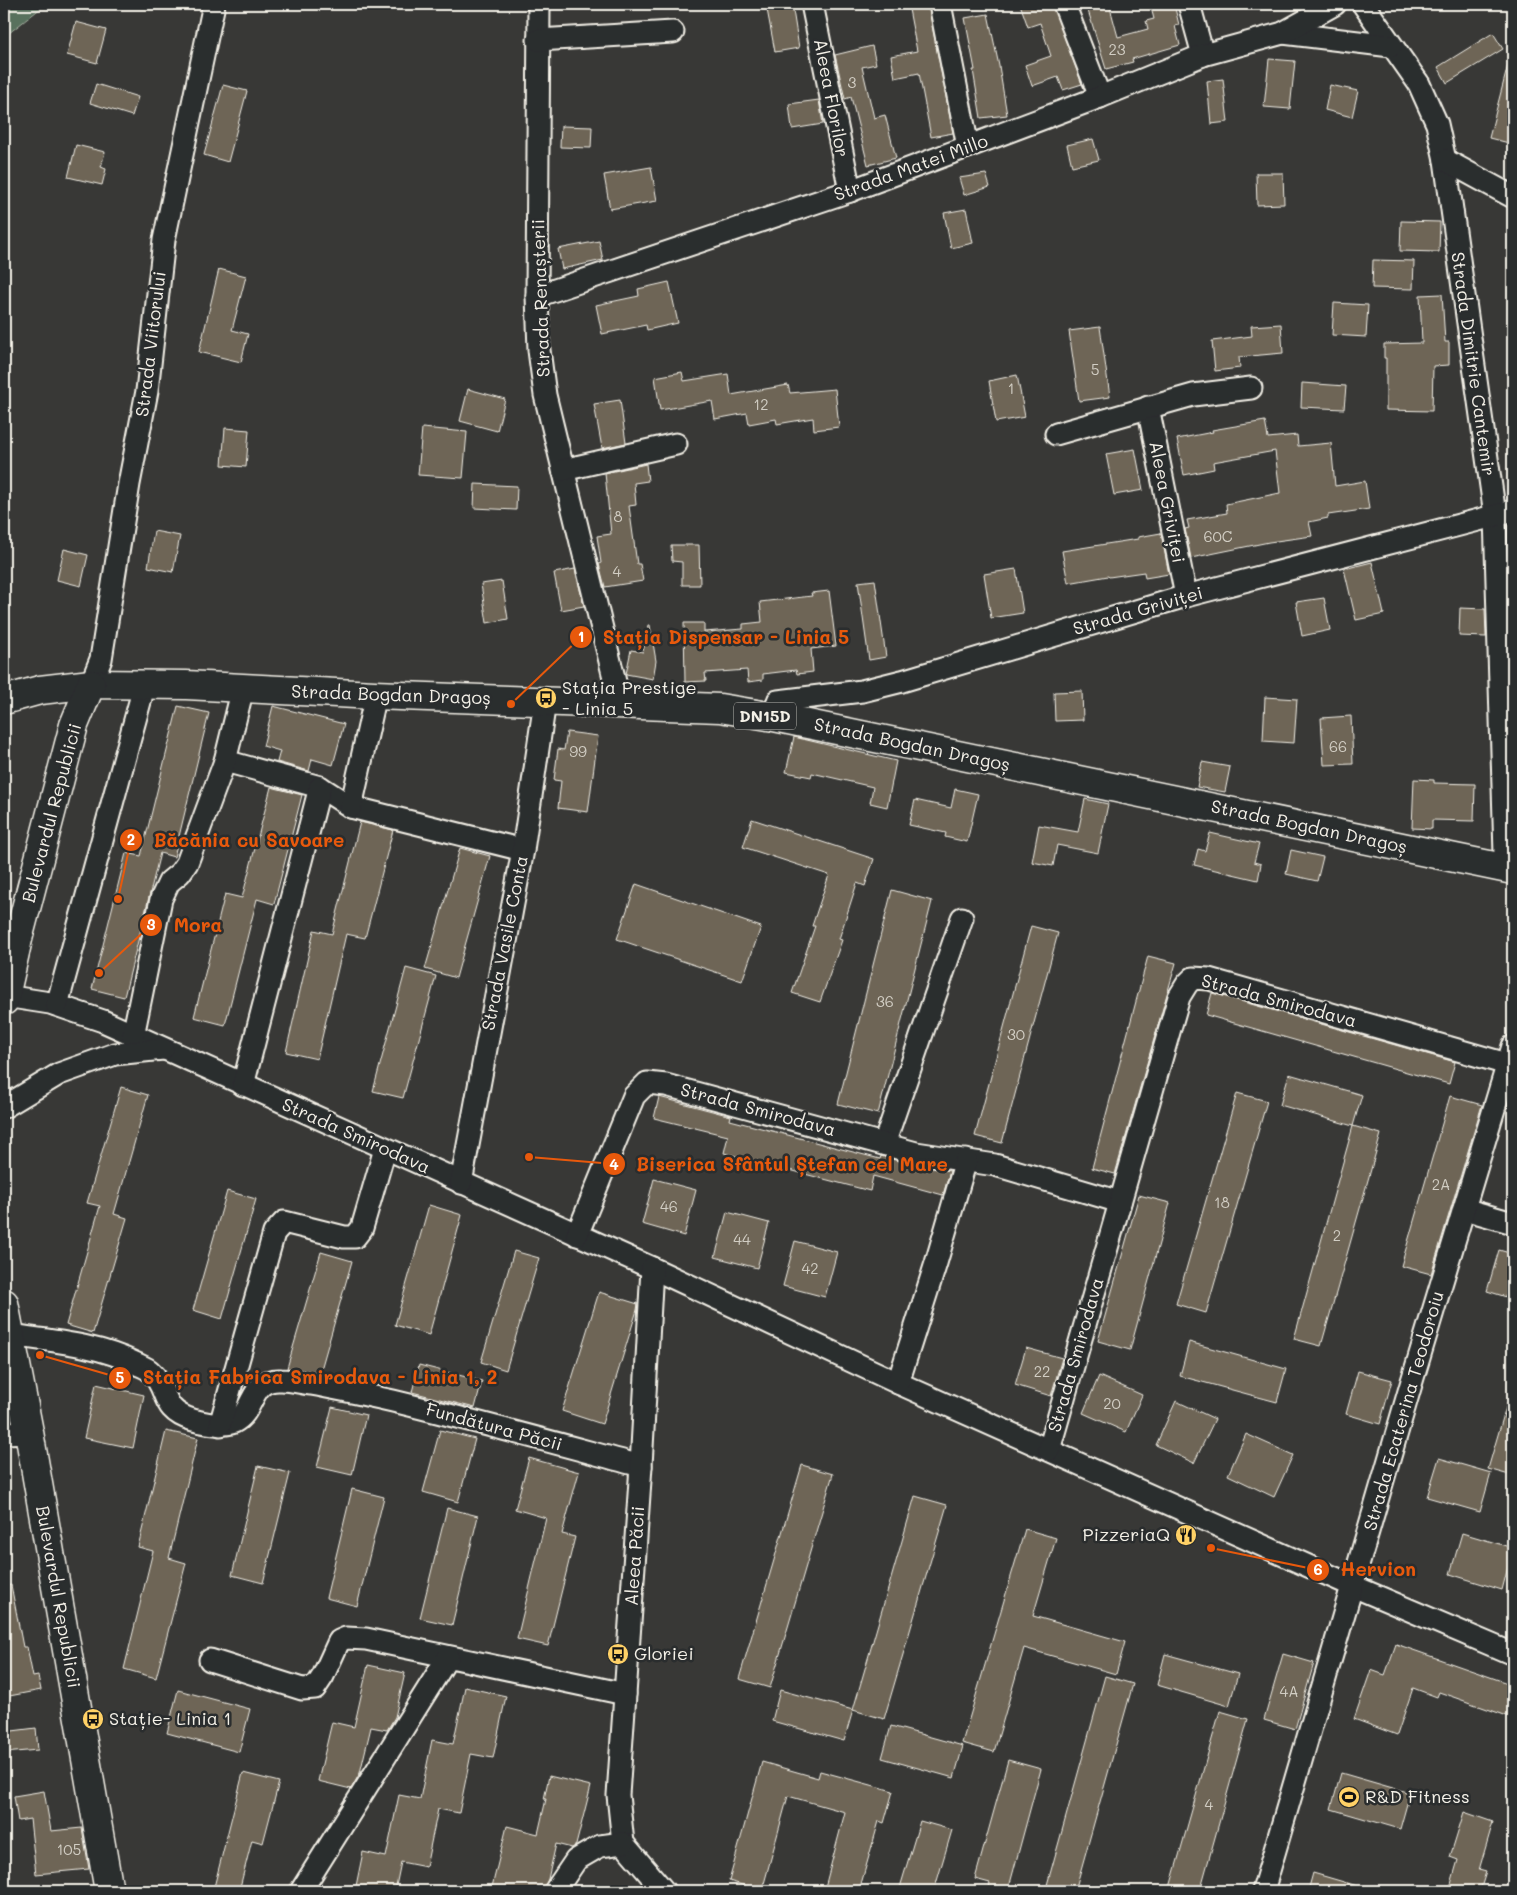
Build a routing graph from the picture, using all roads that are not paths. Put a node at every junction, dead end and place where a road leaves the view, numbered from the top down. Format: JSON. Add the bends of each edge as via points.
{"nodes":[{"id":1,"x":214,"y":4,"type":"edge"},
{"id":2,"x":538,"y":4,"type":"edge"},
{"id":3,"x":812,"y":4,"type":"edge"},
{"id":4,"x":940,"y":4,"type":"edge"},
{"id":5,"x":1064,"y":4,"type":"edge"},
{"id":6,"x":1189,"y":4,"type":"edge"},
{"id":7,"x":1335,"y":4,"type":"edge"},
{"id":8,"x":1363,"y":4,"type":"edge"},
{"id":9,"x":673,"y":32,"type":"dead end"},
{"id":10,"x":1283,"y":33,"type":"junction"},
{"id":11,"x":538,"y":40,"type":"junction"},
{"id":12,"x":1391,"y":46,"type":"junction"},
{"id":13,"x":1203,"y":55,"type":"junction"},
{"id":14,"x":1100,"y":97,"type":"junction"},
{"id":15,"x":968,"y":147,"type":"junction"},
{"id":16,"x":1445,"y":160,"type":"junction"},
{"id":17,"x":850,"y":191,"type":"junction"},
{"id":18,"x":1513,"y":197,"type":"edge"},
{"id":19,"x":537,"y":296,"type":"junction"},
{"id":20,"x":1251,"y":388,"type":"dead end"},
{"id":21,"x":1148,"y":408,"type":"junction"},
{"id":22,"x":1056,"y":434,"type":"dead end"},
{"id":23,"x":676,"y":444,"type":"dead end"},
{"id":24,"x":564,"y":470,"type":"junction"},
{"id":25,"x":1504,"y":513,"type":"edge"},
{"id":26,"x":1186,"y":596,"type":"junction"},
{"id":27,"x":91,"y":684,"type":"junction"},
{"id":28,"x":142,"y":685,"type":"junction"},
{"id":29,"x":240,"y":688,"type":"junction"},
{"id":30,"x":374,"y":695,"type":"junction"},
{"id":31,"x":4,"y":700,"type":"edge"},
{"id":32,"x":543,"y":701,"type":"junction"},
{"id":33,"x":616,"y":704,"type":"junction"},
{"id":34,"x":774,"y":717,"type":"junction"},
{"id":35,"x":225,"y":761,"type":"junction"},
{"id":36,"x":320,"y":787,"type":"junction"},
{"id":37,"x":351,"y":807,"type":"junction"},
{"id":38,"x":523,"y":850,"type":"junction"},
{"id":39,"x":1508,"y":869,"type":"edge"},
{"id":40,"x":962,"y":918,"type":"dead end"},
{"id":41,"x":4,"y":999,"type":"edge"},
{"id":42,"x":57,"y":1005,"type":"junction"},
{"id":43,"x":133,"y":1036,"type":"junction"},
{"id":44,"x":163,"y":1049,"type":"junction"},
{"id":45,"x":1510,"y":1055,"type":"edge"},
{"id":46,"x":244,"y":1084,"type":"junction"},
{"id":47,"x":4,"y":1107,"type":"edge"},
{"id":48,"x":884,"y":1144,"type":"junction"},
{"id":49,"x":385,"y":1149,"type":"junction"},
{"id":50,"x":966,"y":1160,"type":"junction"},
{"id":51,"x":461,"y":1183,"type":"junction"},
{"id":52,"x":1120,"y":1202,"type":"junction"},
{"id":53,"x":1464,"y":1209,"type":"junction"},
{"id":54,"x":1513,"y":1223,"type":"edge"},
{"id":55,"x":577,"y":1236,"type":"junction"},
{"id":56,"x":652,"y":1268,"type":"junction"},
{"id":57,"x":4,"y":1303,"type":"edge"},
{"id":58,"x":9,"y":1335,"type":"junction"},
{"id":59,"x":898,"y":1383,"type":"junction"},
{"id":60,"x":220,"y":1424,"type":"junction"},
{"id":61,"x":16,"y":1432,"type":"edge"},
{"id":62,"x":1048,"y":1450,"type":"junction"},
{"id":63,"x":641,"y":1466,"type":"junction"},
{"id":64,"x":1352,"y":1586,"type":"junction"},
{"id":65,"x":1513,"y":1654,"type":"edge"},
{"id":66,"x":448,"y":1657,"type":"junction"},
{"id":67,"x":210,"y":1660,"type":"dead end"},
{"id":68,"x":625,"y":1694,"type":"junction"},
{"id":69,"x":623,"y":1843,"type":"junction"},
{"id":70,"x":109,"y":1891,"type":"edge"},
{"id":71,"x":301,"y":1891,"type":"edge"},
{"id":72,"x":555,"y":1891,"type":"edge"},
{"id":73,"x":664,"y":1891,"type":"edge"},
{"id":74,"x":1263,"y":1891,"type":"edge"}],
"edges":[{"from":1,"to":27,"type":"street","name":"Strada Viitorului","via":[[164,240],[147,391],[101,659]]},
{"from":2,"to":11,"type":"street","name":"Strada Renașterii"},
{"from":3,"to":17,"type":"street","name":"Aleea Florilor"},
{"from":4,"to":15,"type":"street"},
{"from":5,"to":14,"type":"street"},
{"from":6,"to":13,"type":"street"},
{"from":7,"to":10,"type":"street","name":"Strada Matei Millo"},
{"from":8,"to":12,"type":"street","name":"Strada Dimitrie Cantemir"},
{"from":9,"to":11,"type":"street"},
{"from":10,"to":12,"type":"street","name":"Strada Matei Millo"},
{"from":10,"to":13,"type":"street","name":"Strada Matei Millo"},
{"from":11,"to":19,"type":"street","name":"Strada Renașterii"},
{"from":12,"to":16,"type":"street","name":"Strada Dimitrie Cantemir","via":[[1430,105]]},
{"from":13,"to":14,"type":"street","name":"Strada Matei Millo"},
{"from":14,"to":15,"type":"street","name":"Strada Matei Millo"},
{"from":15,"to":17,"type":"street","name":"Strada Matei Millo"},
{"from":16,"to":18,"type":"street"},
{"from":16,"to":25,"type":"street","name":"Strada Dimitrie Cantemir"},
{"from":17,"to":19,"type":"street","name":"Strada Matei Millo"},
{"from":19,"to":24,"type":"street","name":"Strada Renașterii","via":[[545,395]]},
{"from":20,"to":21,"type":"street","via":[[1192,395]]},
{"from":21,"to":22,"type":"street"},
{"from":21,"to":26,"type":"street","name":"Aleea Griviței"},
{"from":23,"to":24,"type":"street"},
{"from":24,"to":33,"type":"street","name":"Strada Renașterii","via":[[617,690]]},
{"from":25,"to":26,"type":"street","name":"Strada Griviței"},
{"from":25,"to":39,"type":"street","name":"Strada Dimitrie Cantemir","via":[[1505,854]]},
{"from":26,"to":34,"type":"street","name":"Strada Griviței","via":[[902,681],[862,691],[778,701]]},
{"from":27,"to":28,"type":"main road","name":"Strada Bogdan Dragoș","number":"DN15D"},
{"from":27,"to":31,"type":"main road","name":"Strada Bogdan Dragoș","number":"DN15D","via":[[40,690]]},
{"from":27,"to":41,"type":"main road","name":"Bulevardul Republicii","via":[[74,725]]},
{"from":28,"to":29,"type":"main road","name":"Strada Bogdan Dragoș","number":"DN15D"},
{"from":28,"to":42,"type":"street"},
{"from":29,"to":30,"type":"main road","name":"Strada Bogdan Dragoș","number":"DN15D"},
{"from":29,"to":35,"type":"street"},
{"from":30,"to":32,"type":"main road","name":"Strada Bogdan Dragoș","number":"DN15D"},
{"from":30,"to":37,"type":"street"},
{"from":32,"to":33,"type":"main road","name":"Strada Bogdan Dragoș","number":"DN15D"},
{"from":32,"to":38,"type":"street","name":"Strada Vasile Conta"},
{"from":33,"to":34,"type":"main road","name":"Strada Bogdan Dragoș","number":"DN15D","via":[[720,708]]},
{"from":34,"to":39,"type":"main road","name":"Strada Bogdan Dragoș","number":"DN15D"},
{"from":35,"to":36,"type":"street"},
{"from":35,"to":43,"type":"street","via":[[187,863],[169,882],[161,899]]},
{"from":36,"to":37,"type":"street"},
{"from":36,"to":46,"type":"street"},
{"from":37,"to":38,"type":"street"},
{"from":38,"to":51,"type":"street","name":"Strada Vasile Conta"},
{"from":40,"to":48,"type":"street"},
{"from":41,"to":42,"type":"street","name":"Strada Smirodava"},
{"from":42,"to":43,"type":"street","name":"Strada Smirodava"},
{"from":43,"to":44,"type":"street","name":"Strada Smirodava"},
{"from":44,"to":46,"type":"street","name":"Strada Smirodava"},
{"from":44,"to":47,"type":"street","name":"Strada Smirodava","via":[[115,1054],[69,1070]]},
{"from":45,"to":52,"type":"street","name":"Strada Smirodava","via":[[1209,979],[1193,978],[1178,997]]},
{"from":45,"to":53,"type":"street","name":"Strada Ecaterina Teodoroiu"},
{"from":46,"to":49,"type":"street","name":"Strada Smirodava"},
{"from":48,"to":50,"type":"street","name":"Strada Smirodava","via":[[916,1153]]},
{"from":48,"to":55,"type":"street","name":"Strada Smirodava","via":[[666,1085],[647,1083],[634,1096]]},
{"from":49,"to":51,"type":"street","name":"Strada Smirodava"},
{"from":49,"to":60,"type":"street","via":[[362,1228],[355,1237],[284,1222],[274,1233]]},
{"from":50,"to":52,"type":"street","name":"Strada Smirodava","via":[[995,1165]]},
{"from":50,"to":59,"type":"street"},
{"from":51,"to":55,"type":"street","name":"Strada Smirodava"},
{"from":52,"to":62,"type":"street","name":"Strada Smirodava"},
{"from":53,"to":54,"type":"street"},
{"from":53,"to":64,"type":"street","name":"Strada Ecaterina Teodoroiu"},
{"from":55,"to":56,"type":"street","name":"Strada Smirodava"},
{"from":56,"to":59,"type":"street","name":"Strada Smirodava"},
{"from":56,"to":63,"type":"street","name":"Aleea Păcii"},
{"from":57,"to":58,"type":"main road","name":"Bulevardul Republicii"},
{"from":58,"to":60,"type":"street","via":[[91,1347],[124,1358],[151,1371],[167,1404],[176,1412],[192,1420]]},
{"from":58,"to":61,"type":"main road","name":"Bulevardul Republicii"},
{"from":59,"to":62,"type":"street","name":"Strada Smirodava"},
{"from":60,"to":63,"type":"street","name":"Fundătura Păcii","via":[[234,1422],[243,1414],[258,1388],[270,1380],[283,1380],[339,1389],[437,1412]]},
{"from":61,"to":70,"type":"main road","name":"Bulevardul Republicii"},
{"from":62,"to":64,"type":"street","name":"Strada Smirodava"},
{"from":63,"to":68,"type":"street","name":"Aleea Păcii"},
{"from":64,"to":65,"type":"street","name":"Strada Smirodava"},
{"from":64,"to":74,"type":"street","name":"Strada Ecaterina Teodoroiu"},
{"from":66,"to":67,"type":"street","via":[[366,1639],[346,1638],[339,1641],[324,1676],[315,1688],[302,1689]]},
{"from":66,"to":68,"type":"street"},
{"from":66,"to":71,"type":"street"},
{"from":68,"to":69,"type":"street","name":"Aleea Păcii","via":[[618,1795]]},
{"from":69,"to":72,"type":"street","via":[[600,1846],[576,1860]]},
{"from":69,"to":73,"type":"street"}]}
